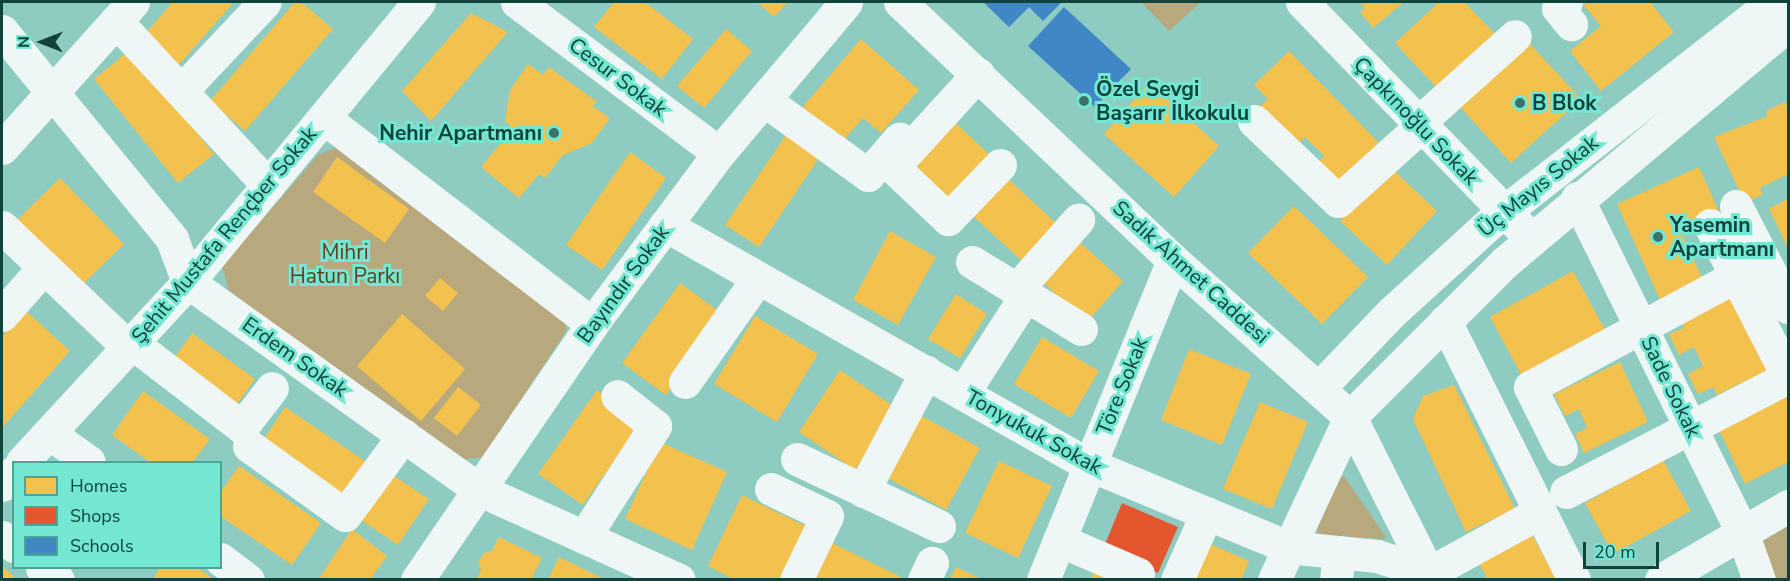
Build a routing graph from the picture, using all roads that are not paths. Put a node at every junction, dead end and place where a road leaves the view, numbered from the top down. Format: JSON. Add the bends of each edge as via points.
{"nodes":[{"id":1,"x":265,"y":2,"type":"edge"},
{"id":2,"x":419,"y":2,"type":"edge"},
{"id":3,"x":517,"y":2,"type":"edge"},
{"id":4,"x":846,"y":2,"type":"edge"},
{"id":5,"x":900,"y":2,"type":"edge"},
{"id":6,"x":1302,"y":2,"type":"edge"},
{"id":7,"x":125,"y":11,"type":"edge"},
{"id":8,"x":1769,"y":24,"type":"edge"},
{"id":9,"x":2,"y":31,"type":"edge"},
{"id":10,"x":1515,"y":36,"type":"dead end"},
{"id":11,"x":972,"y":69,"type":"junction"},
{"id":12,"x":181,"y":91,"type":"junction"},
{"id":13,"x":52,"y":93,"type":"junction"},
{"id":14,"x":764,"y":100,"type":"junction"},
{"id":15,"x":324,"y":118,"type":"junction"},
{"id":16,"x":1254,"y":120,"type":"dead end"},
{"id":17,"x":1420,"y":125,"type":"junction"},
{"id":18,"x":2,"y":148,"type":"edge"},
{"id":19,"x":719,"y":153,"type":"junction"},
{"id":20,"x":1000,"y":165,"type":"dead end"},
{"id":21,"x":268,"y":185,"type":"junction"},
{"id":22,"x":1577,"y":198,"type":"junction"},
{"id":23,"x":1736,"y":206,"type":"dead end"},
{"id":24,"x":1088,"y":208,"type":"junction"},
{"id":25,"x":1504,"y":212,"type":"junction"},
{"id":26,"x":665,"y":225,"type":"junction"},
{"id":27,"x":1710,"y":225,"type":"dead end"},
{"id":28,"x":2,"y":227,"type":"edge"},
{"id":29,"x":1532,"y":238,"type":"junction"},
{"id":30,"x":1173,"y":260,"type":"junction"},
{"id":31,"x":972,"y":262,"type":"dead end"},
{"id":32,"x":44,"y":267,"type":"junction"},
{"id":33,"x":1736,"y":276,"type":"junction"},
{"id":34,"x":762,"y":280,"type":"junction"},
{"id":35,"x":188,"y":282,"type":"junction"},
{"id":36,"x":1021,"y":292,"type":"junction"},
{"id":37,"x":1788,"y":307,"type":"edge"},
{"id":38,"x":2,"y":315,"type":"edge"},
{"id":39,"x":1445,"y":321,"type":"junction"},
{"id":40,"x":592,"y":324,"type":"junction"},
{"id":41,"x":1641,"y":325,"type":"junction"},
{"id":42,"x":1081,"y":329,"type":"dead end"},
{"id":43,"x":130,"y":345,"type":"junction"},
{"id":44,"x":926,"y":372,"type":"junction"},
{"id":45,"x":693,"y":384,"type":"dead end"},
{"id":46,"x":272,"y":388,"type":"dead end"},
{"id":47,"x":1319,"y":388,"type":"junction"},
{"id":48,"x":963,"y":393,"type":"junction"},
{"id":49,"x":617,"y":396,"type":"dead end"},
{"id":50,"x":1350,"y":417,"type":"junction"},
{"id":51,"x":1691,"y":428,"type":"junction"},
{"id":52,"x":49,"y":433,"type":"junction"},
{"id":53,"x":404,"y":435,"type":"junction"},
{"id":54,"x":249,"y":446,"type":"dead end"},
{"id":55,"x":1561,"y":448,"type":"dead end"},
{"id":56,"x":797,"y":459,"type":"dead end"},
{"id":57,"x":23,"y":461,"type":"edge"},
{"id":58,"x":88,"y":461,"type":"edge"},
{"id":59,"x":1090,"y":465,"type":"junction"},
{"id":60,"x":771,"y":489,"type":"dead end"},
{"id":61,"x":480,"y":490,"type":"junction"},
{"id":62,"x":863,"y":491,"type":"junction"},
{"id":63,"x":1566,"y":492,"type":"dead end"},
{"id":64,"x":1788,"y":506,"type":"edge"},
{"id":65,"x":1540,"y":512,"type":"junction"},
{"id":66,"x":1207,"y":513,"type":"junction"},
{"id":67,"x":939,"y":526,"type":"dead end"},
{"id":68,"x":1742,"y":532,"type":"junction"},
{"id":69,"x":584,"y":537,"type":"junction"},
{"id":70,"x":1059,"y":540,"type":"junction"},
{"id":71,"x":1288,"y":547,"type":"junction"},
{"id":72,"x":222,"y":560,"type":"edge"},
{"id":73,"x":1338,"y":566,"type":"edge"},
{"id":74,"x":45,"y":569,"type":"edge"},
{"id":75,"x":1138,"y":574,"type":"dead end"},
{"id":76,"x":1430,"y":576,"type":"edge"},
{"id":77,"x":58,"y":579,"type":"edge"},
{"id":78,"x":248,"y":579,"type":"edge"},
{"id":79,"x":417,"y":579,"type":"edge"},
{"id":80,"x":679,"y":579,"type":"edge"},
{"id":81,"x":796,"y":579,"type":"edge"},
{"id":82,"x":1042,"y":579,"type":"edge"},
{"id":83,"x":1177,"y":579,"type":"edge"},
{"id":84,"x":1274,"y":579,"type":"edge"},
{"id":85,"x":1574,"y":579,"type":"edge"},
{"id":86,"x":1661,"y":579,"type":"edge"},
{"id":87,"x":1759,"y":579,"type":"edge"}],
"edges":[{"from":1,"to":12,"type":"street"},
{"from":2,"to":15,"type":"street","name":"Şehit Mustafa Rençber Sokak"},
{"from":3,"to":19,"type":"street","name":"Cesur Sokak"},
{"from":4,"to":14,"type":"street","name":"Bayındır Sokak"},
{"from":5,"to":11,"type":"street","name":"Sadık Ahmet Caddesi"},
{"from":6,"to":17,"type":"street","name":"Çapkınoğlu Sokak"},
{"from":7,"to":12,"type":"street"},
{"from":7,"to":13,"type":"street"},
{"from":8,"to":22,"type":"street","name":"Üç Mayıs Sokak"},
{"from":8,"to":25,"type":"street","name":"Üç Mayıs Sokak"},
{"from":9,"to":13,"type":"street"},
{"from":10,"to":17,"type":"street"},
{"from":11,"to":14,"type":"street","via":[[868,175]]},
{"from":11,"to":20,"type":"street","via":[[893,167],[948,219]]},
{"from":11,"to":24,"type":"street","name":"Sadık Ahmet Caddesi"},
{"from":12,"to":21,"type":"street"},
{"from":13,"to":18,"type":"street"},
{"from":13,"to":35,"type":"street","via":[[172,239]]},
{"from":14,"to":19,"type":"street","name":"Bayındır Sokak"},
{"from":15,"to":21,"type":"street","name":"Şehit Mustafa Rençber Sokak"},
{"from":15,"to":40,"type":"street"},
{"from":16,"to":17,"type":"street","via":[[1338,201]]},
{"from":17,"to":25,"type":"street","name":"Çapkınoğlu Sokak"},
{"from":19,"to":26,"type":"street","name":"Bayındır Sokak"},
{"from":21,"to":35,"type":"street","name":"Şehit Mustafa Rençber Sokak"},
{"from":22,"to":29,"type":"street","name":"Üç Mayıs Sokak"},
{"from":22,"to":41,"type":"street","name":"Sade Sokak"},
{"from":23,"to":37,"type":"street"},
{"from":24,"to":30,"type":"street","name":"Sadık Ahmet Caddesi"},
{"from":24,"to":36,"type":"street"},
{"from":25,"to":29,"type":"street","name":"Çapkınoğlu Sokak"},
{"from":25,"to":47,"type":"street","name":"Üç Mayıs Sokak","via":[[1392,312]]},
{"from":26,"to":34,"type":"street","name":"Tonyukuk Sokak"},
{"from":26,"to":40,"type":"street","name":"Bayındır Sokak"},
{"from":27,"to":33,"type":"street"},
{"from":28,"to":32,"type":"street"},
{"from":29,"to":39,"type":"street","name":"Üç Mayıs Sokak"},
{"from":30,"to":47,"type":"street","name":"Sadık Ahmet Caddesi"},
{"from":30,"to":59,"type":"street","name":"Töre Sokak"},
{"from":31,"to":36,"type":"street"},
{"from":32,"to":38,"type":"street"},
{"from":32,"to":43,"type":"street"},
{"from":33,"to":41,"type":"street"},
{"from":33,"to":51,"type":"street","via":[[1788,377]]},
{"from":34,"to":44,"type":"street","name":"Tonyukuk Sokak"},
{"from":34,"to":45,"type":"street"},
{"from":35,"to":43,"type":"street","name":"Şehit Mustafa Rençber Sokak"},
{"from":35,"to":53,"type":"street","name":"Erdem Sokak"},
{"from":36,"to":42,"type":"street"},
{"from":36,"to":48,"type":"street"},
{"from":39,"to":50,"type":"street","name":"Üç Mayıs Sokak"},
{"from":39,"to":65,"type":"street"},
{"from":40,"to":61,"type":"street","name":"Bayındır Sokak"},
{"from":41,"to":51,"type":"street","name":"Sade Sokak"},
{"from":41,"to":55,"type":"street","via":[[1530,387]]},
{"from":43,"to":46,"type":"street","via":[[242,427]]},
{"from":43,"to":52,"type":"street","name":"Şehit Mustafa Rençber Sokak"},
{"from":44,"to":48,"type":"street","name":"Tonyukuk Sokak"},
{"from":44,"to":62,"type":"street"},
{"from":47,"to":50,"type":"street","name":"Sadık Ahmet Caddesi"},
{"from":48,"to":59,"type":"street","name":"Tonyukuk Sokak"},
{"from":49,"to":69,"type":"street","via":[[655,426]]},
{"from":50,"to":71,"type":"street","name":"Üç Mayıs Sokak"},
{"from":50,"to":76,"type":"street","name":"Sadık Ahmet Caddesi"},
{"from":51,"to":63,"type":"street"},
{"from":51,"to":68,"type":"street","name":"Sade Sokak"},
{"from":52,"to":57,"type":"street","name":"Şehit Mustafa Rençber Sokak"},
{"from":52,"to":58,"type":"street"},
{"from":53,"to":54,"type":"street","via":[[345,515]]},
{"from":53,"to":61,"type":"street","name":"Erdem Sokak"},
{"from":56,"to":62,"type":"street"},
{"from":59,"to":66,"type":"street","name":"Tonyukuk Sokak"},
{"from":59,"to":70,"type":"street","name":"Töre Sokak"},
{"from":60,"to":81,"type":"street","via":[[827,516]]},
{"from":61,"to":69,"type":"street","name":"Erdem Sokak"},
{"from":61,"to":79,"type":"street","name":"Bayındır Sokak"},
{"from":62,"to":67,"type":"street"},
{"from":64,"to":68,"type":"street"},
{"from":65,"to":76,"type":"street"},
{"from":65,"to":85,"type":"street"},
{"from":66,"to":71,"type":"street","name":"Tonyukuk Sokak"},
{"from":66,"to":83,"type":"street"},
{"from":68,"to":86,"type":"street"},
{"from":68,"to":87,"type":"street","name":"Sade Sokak"},
{"from":69,"to":80,"type":"street","name":"Erdem Sokak"},
{"from":70,"to":75,"type":"street"},
{"from":70,"to":82,"type":"street","name":"Töre Sokak"},
{"from":71,"to":73,"type":"street","name":"Tonyukuk Sokak"},
{"from":71,"to":84,"type":"street","name":"Üç Mayıs Sokak"},
{"from":72,"to":78,"type":"street"},
{"from":73,"to":76,"type":"street","name":"Tonyukuk Sokak","via":[[1377,556]]},
{"from":74,"to":77,"type":"street"}]}
